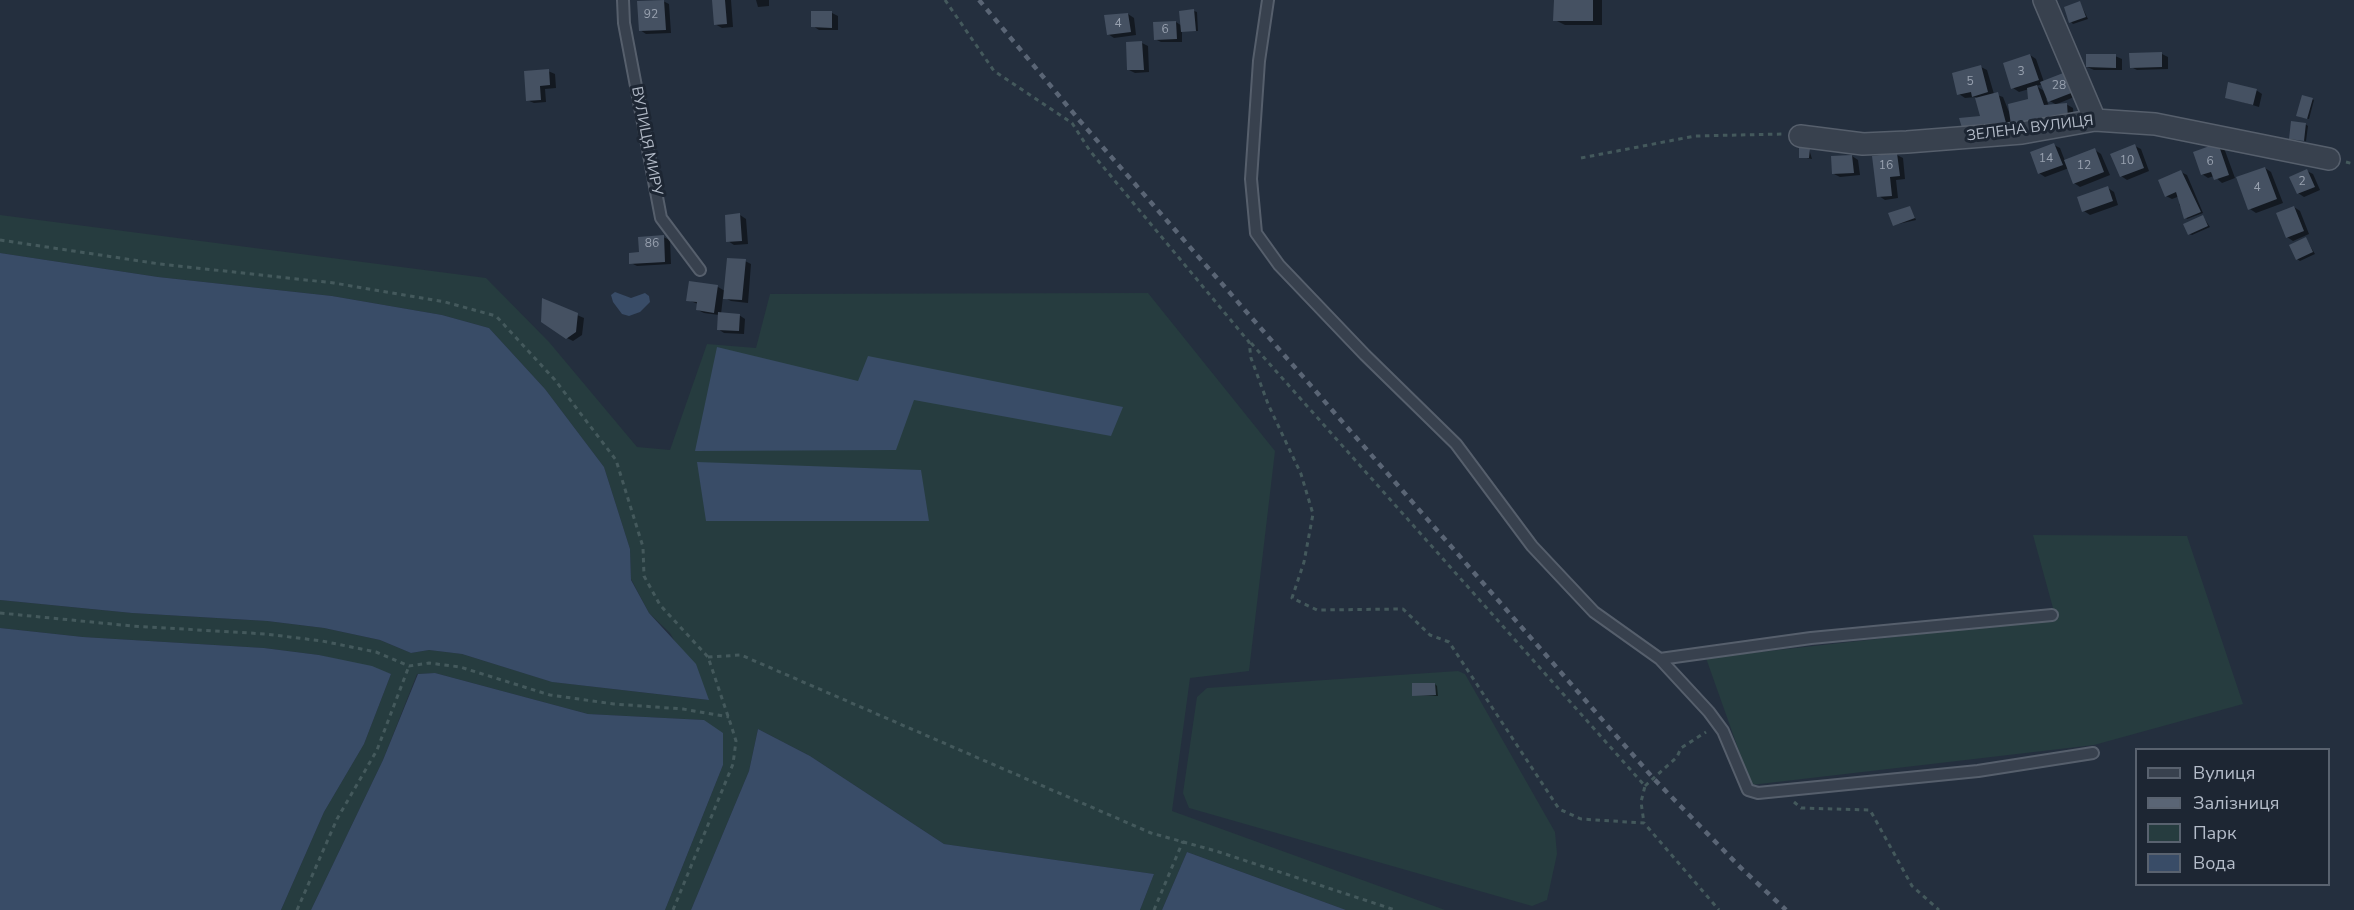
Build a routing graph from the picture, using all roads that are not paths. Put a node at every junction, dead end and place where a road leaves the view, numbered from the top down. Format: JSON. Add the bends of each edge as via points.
{"nodes":[{"id":1,"x":623,"y":0,"type":"edge"},
{"id":2,"x":1268,"y":0,"type":"edge"},
{"id":3,"x":2044,"y":0,"type":"edge"},
{"id":4,"x":2095,"y":120,"type":"junction"},
{"id":5,"x":1800,"y":136,"type":"road end"},
{"id":6,"x":2329,"y":159,"type":"dead end"},
{"id":7,"x":700,"y":270,"type":"dead end"},
{"id":8,"x":2052,"y":615,"type":"dead end"},
{"id":9,"x":1660,"y":658,"type":"junction"},
{"id":10,"x":2092,"y":753,"type":"dead end"}],
"edges":[{"from":1,"to":7,"type":"lane","name":"ВУЛИЦЯ МИРУ","via":[[661,218]]},
{"from":2,"to":9,"type":"lane","via":[[1259,61],[1251,179],[1256,232],[1279,265],[1456,444],[1532,546],[1594,612]]},
{"from":3,"to":4,"type":"street"},
{"from":4,"to":5,"type":"street","name":"ЗЕЛЕНА ВУЛИЦЯ","via":[[2022,133],[1885,143]]},
{"from":4,"to":6,"type":"street","name":"ЗЕЛЕНА ВУЛИЦЯ","via":[[2155,124]]},
{"from":8,"to":9,"type":"lane","via":[[1811,638]]},
{"from":9,"to":10,"type":"lane","via":[[1718,725],[1748,790],[1758,793],[1978,771]]}]}
